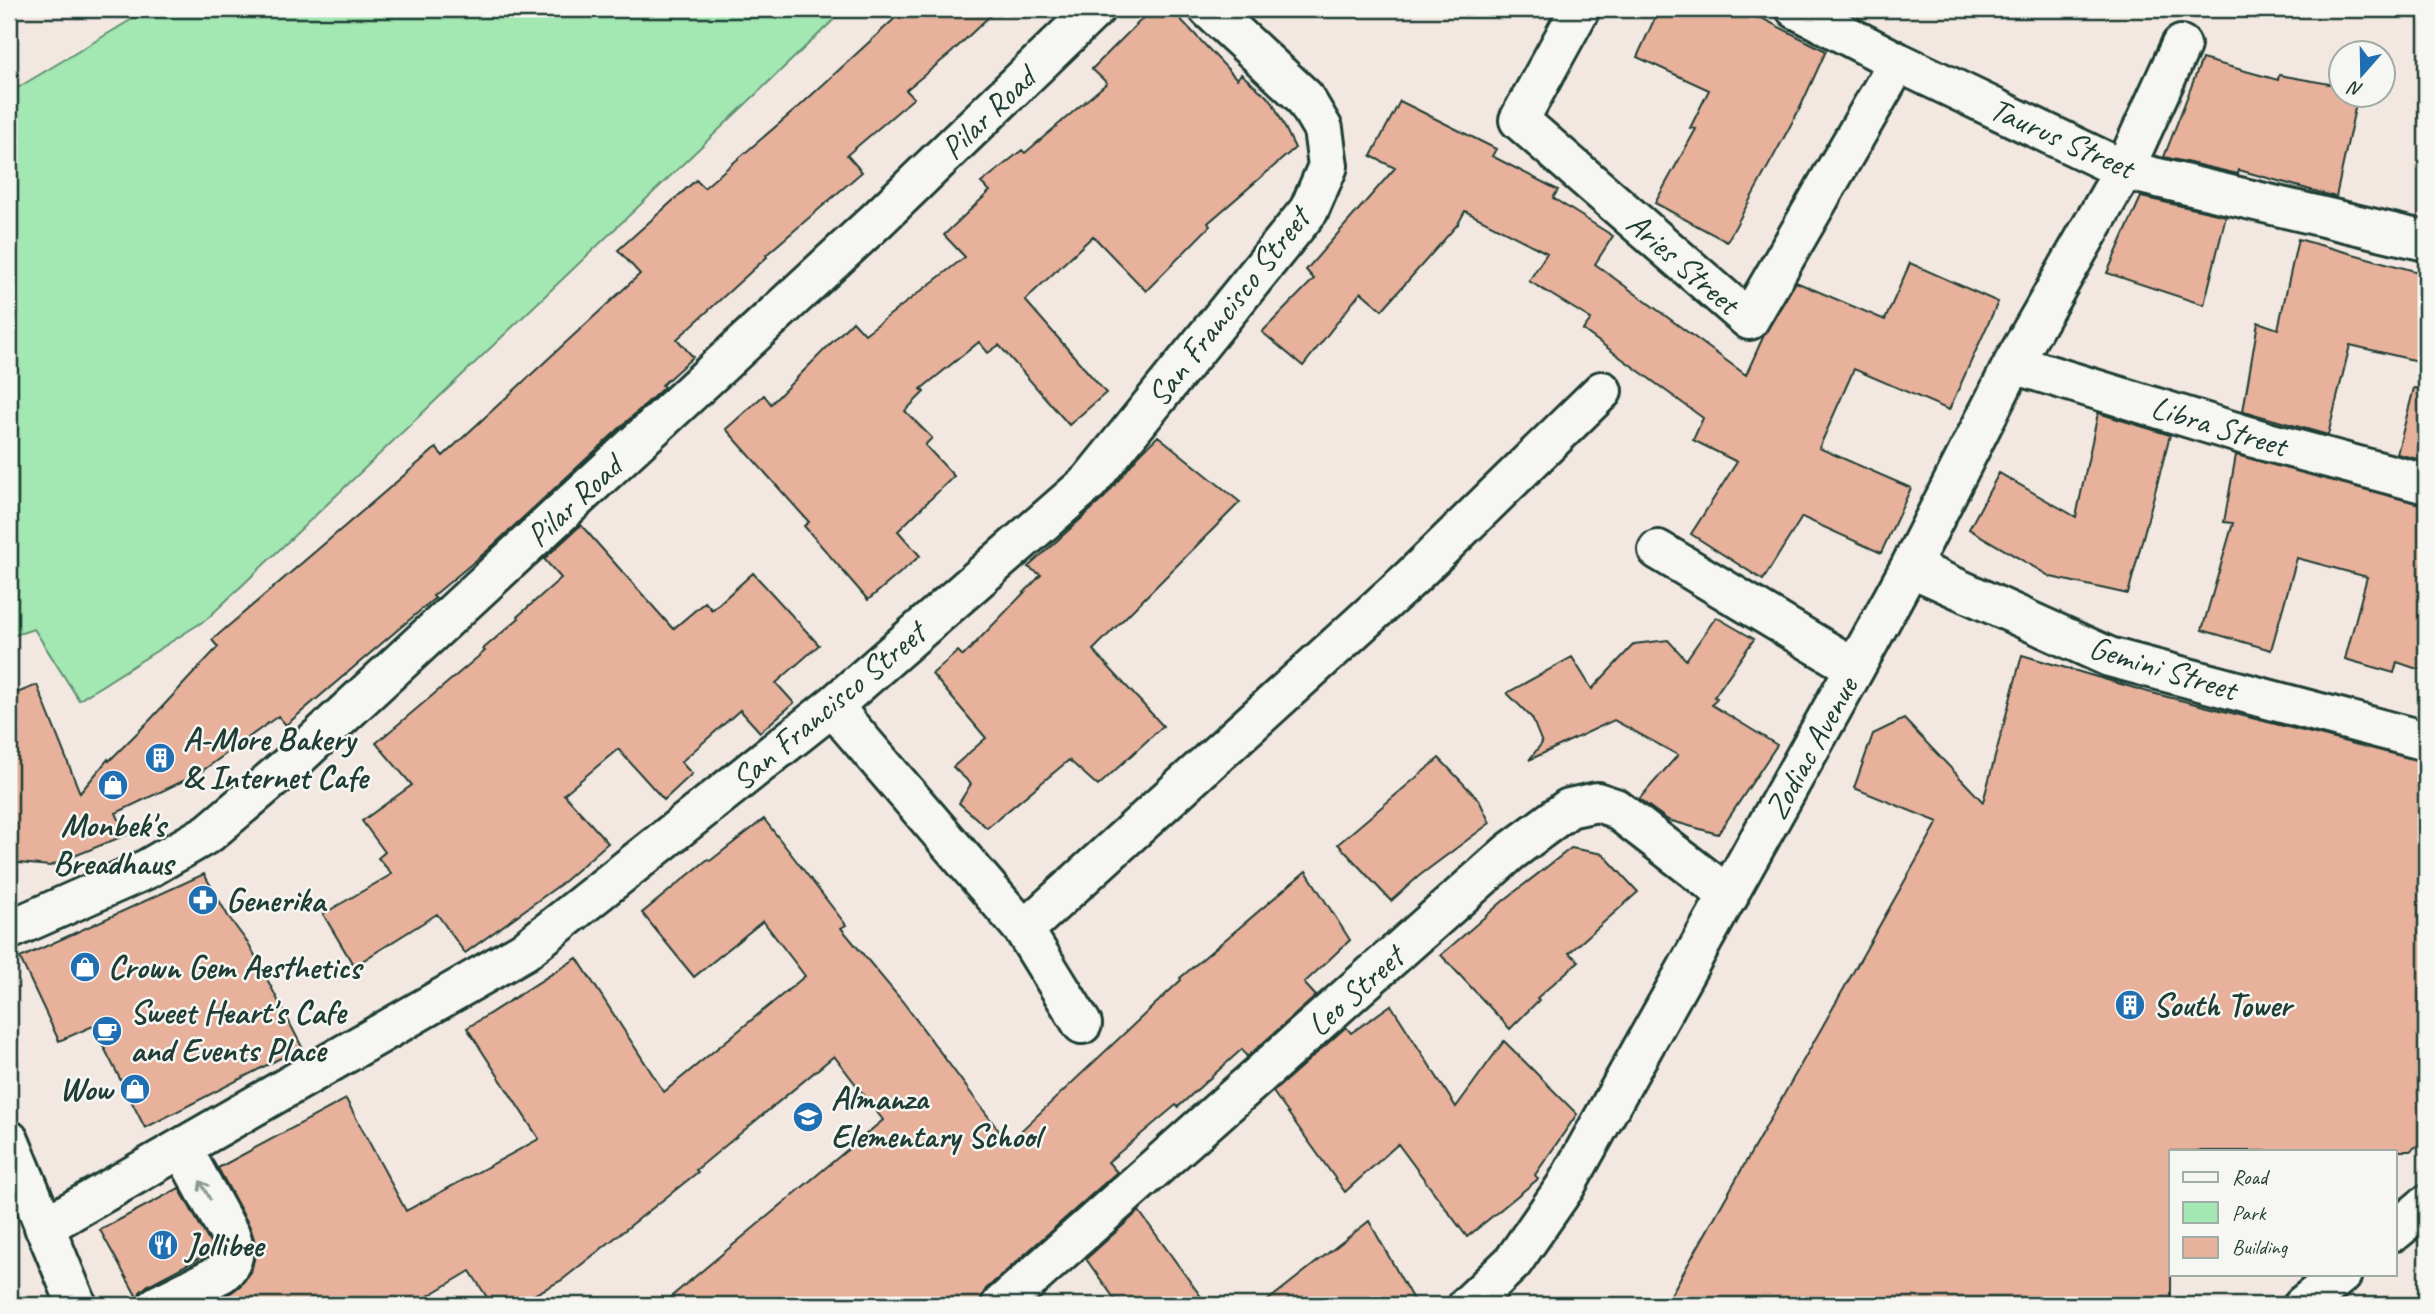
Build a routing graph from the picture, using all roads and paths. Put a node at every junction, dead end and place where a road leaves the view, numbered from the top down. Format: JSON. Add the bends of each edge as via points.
{"nodes":[{"id":1,"x":1095,"y":9,"type":"edge"},
{"id":2,"x":1209,"y":9,"type":"edge"},
{"id":3,"x":1580,"y":9,"type":"edge"},
{"id":4,"x":1796,"y":9,"type":"edge"},
{"id":5,"x":2181,"y":45,"type":"dead end"},
{"id":6,"x":1898,"y":62,"type":"junction"},
{"id":7,"x":2124,"y":170,"type":"junction"},
{"id":8,"x":2426,"y":241,"type":"edge"},
{"id":9,"x":2012,"y":364,"type":"junction"},
{"id":10,"x":1602,"y":391,"type":"dead end"},
{"id":11,"x":2426,"y":484,"type":"edge"},
{"id":12,"x":1657,"y":550,"type":"dead end"},
{"id":13,"x":1910,"y":567,"type":"junction"},
{"id":14,"x":1855,"y":668,"type":"junction"},
{"id":15,"x":834,"y":705,"type":"junction"},
{"id":16,"x":2426,"y":741,"type":"edge"},
{"id":17,"x":1729,"y":896,"type":"junction"},
{"id":18,"x":9,"y":930,"type":"edge"},
{"id":19,"x":1024,"y":930,"type":"junction"},
{"id":20,"x":1082,"y":1024,"type":"dead end"},
{"id":21,"x":9,"y":1142,"type":"edge"},
{"id":22,"x":181,"y":1148,"type":"junction"},
{"id":23,"x":2426,"y":1205,"type":"edge"},
{"id":24,"x":44,"y":1227,"type":"junction"},
{"id":25,"x":2396,"y":1230,"type":"edge"},
{"id":26,"x":2339,"y":1276,"type":"edge"},
{"id":27,"x":77,"y":1305,"type":"edge"},
{"id":28,"x":158,"y":1305,"type":"edge"},
{"id":29,"x":1002,"y":1305,"type":"edge"},
{"id":30,"x":1468,"y":1305,"type":"edge"},
{"id":31,"x":2303,"y":1305,"type":"edge"}],
"edges":[{"from":1,"to":18,"type":"main road","name":"Pilar Road","via":[[857,239],[289,765],[209,833],[147,869]]},
{"from":2,"to":15,"type":"main road","name":"San Francisco Street","via":[[1304,97],[1323,129],[1328,166],[1309,210],[1089,482]]},
{"from":3,"to":6,"type":"main road","name":"Aries Street","via":[[1519,120],[1749,320]]},
{"from":4,"to":6,"type":"main road","name":"Taurus Street"},
{"from":5,"to":7,"type":"main road","name":"Zodiac Avenue"},
{"from":6,"to":7,"type":"main road","name":"Taurus Street"},
{"from":7,"to":8,"type":"main road","name":"Taurus Street"},
{"from":7,"to":9,"type":"main road","name":"Zodiac Avenue"},
{"from":9,"to":11,"type":"main road","name":"Libra Street","via":[[2268,442]]},
{"from":9,"to":13,"type":"main road","name":"Zodiac Avenue"},
{"from":10,"to":19,"type":"main road","via":[[1412,577]]},
{"from":12,"to":14,"type":"main road"},
{"from":13,"to":14,"type":"main road","name":"Zodiac Avenue"},
{"from":13,"to":16,"type":"main road","name":"Gemini Street","via":[[2109,657]]},
{"from":14,"to":17,"type":"main road","name":"Zodiac Avenue"},
{"from":15,"to":19,"type":"main road"},
{"from":15,"to":22,"type":"main road","name":"San Francisco Street","via":[[524,951]]},
{"from":17,"to":29,"type":"main road","name":"Leo Street","via":[[1615,808],[1597,802],[1569,808],[1510,852]]},
{"from":17,"to":30,"type":"main road","name":"Zodiac Avenue","via":[[1565,1186],[1513,1262]]},
{"from":19,"to":20,"type":"main road"},
{"from":21,"to":24,"type":"main road"},
{"from":22,"to":24,"type":"main road","name":"San Francisco Street"},
{"from":28,"to":22,"type":"main road","one_way":true,"via":[[222,1273],[233,1260],[231,1237]]},
{"from":23,"to":25,"type":"main road"},
{"from":24,"to":27,"type":"main road"},
{"from":26,"to":31,"type":"main road"}]}
